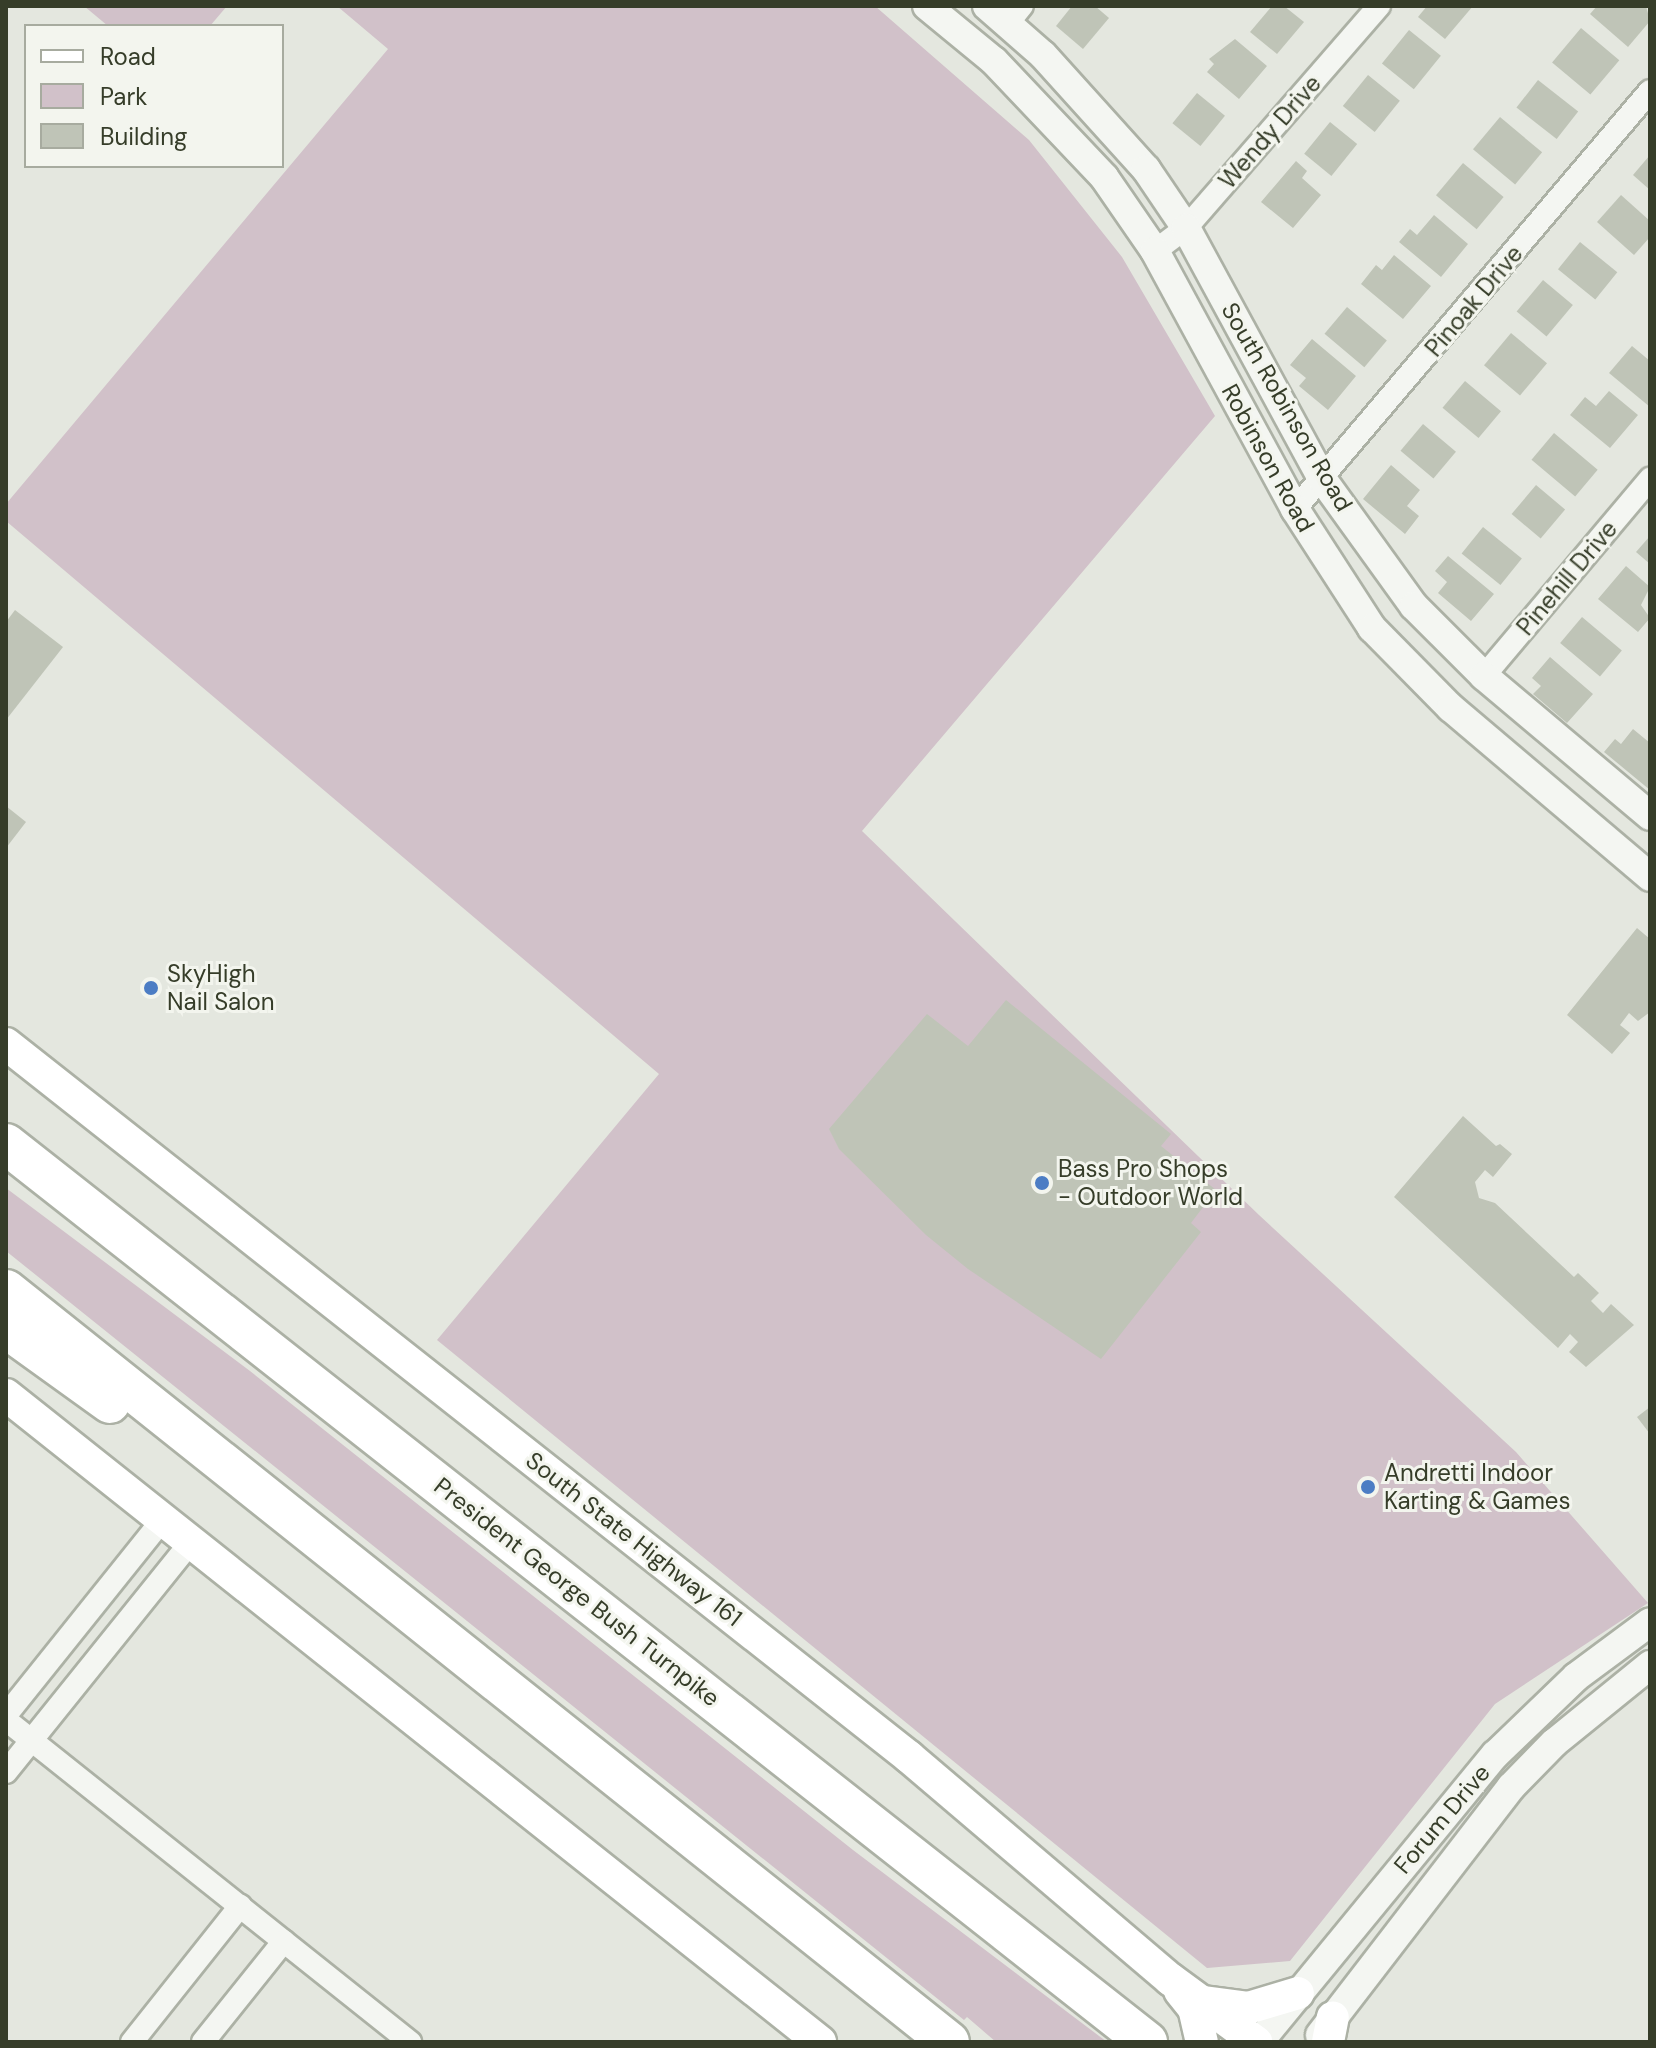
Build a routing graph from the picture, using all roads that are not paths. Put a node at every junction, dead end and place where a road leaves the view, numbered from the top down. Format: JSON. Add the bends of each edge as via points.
{"nodes":[{"id":1,"x":927,"y":6,"type":"edge"},
{"id":2,"x":1379,"y":6,"type":"edge"},
{"id":3,"x":1006,"y":12,"type":"edge"},
{"id":4,"x":1650,"y":91,"type":"edge"},
{"id":5,"x":1186,"y":228,"type":"junction"},
{"id":6,"x":1155,"y":251,"type":"junction"},
{"id":7,"x":1650,"y":479,"type":"edge"},
{"id":8,"x":1323,"y":480,"type":"junction"},
{"id":9,"x":1295,"y":509,"type":"junction"},
{"id":10,"x":1484,"y":676,"type":"junction"},
{"id":11,"x":1650,"y":816,"type":"edge"},
{"id":12,"x":1648,"y":872,"type":"edge"},
{"id":13,"x":6,"y":1044,"type":"edge"},
{"id":14,"x":6,"y":1117,"type":"edge"},
{"id":15,"x":6,"y":1144,"type":"edge"},
{"id":16,"x":119,"y":1231,"type":"junction"},
{"id":17,"x":6,"y":1290,"type":"edge"},
{"id":18,"x":6,"y":1328,"type":"edge"},
{"id":19,"x":6,"y":1395,"type":"edge"},
{"id":20,"x":163,"y":1519,"type":"junction"},
{"id":21,"x":291,"y":1521,"type":"junction"},
{"id":22,"x":191,"y":1542,"type":"junction"},
{"id":23,"x":111,"y":1584,"type":"junction"},
{"id":24,"x":139,"y":1607,"type":"junction"},
{"id":25,"x":1650,"y":1622,"type":"edge"},
{"id":26,"x":1650,"y":1665,"type":"edge"},
{"id":27,"x":6,"y":1717,"type":"edge"},
{"id":28,"x":32,"y":1740,"type":"junction"},
{"id":29,"x":6,"y":1772,"type":"edge"},
{"id":30,"x":240,"y":1906,"type":"junction"},
{"id":31,"x":284,"y":1941,"type":"junction"},
{"id":32,"x":1170,"y":1979,"type":"junction"},
{"id":33,"x":1298,"y":1993,"type":"junction"},
{"id":34,"x":1199,"y":2001,"type":"junction"},
{"id":35,"x":1325,"y":2034,"type":"edge"},
{"id":36,"x":807,"y":2038,"type":"edge"},
{"id":37,"x":132,"y":2042,"type":"edge"},
{"id":38,"x":203,"y":2042,"type":"edge"},
{"id":39,"x":410,"y":2042,"type":"edge"},
{"id":40,"x":949,"y":2042,"type":"edge"},
{"id":41,"x":1147,"y":2042,"type":"edge"},
{"id":42,"x":1202,"y":2042,"type":"edge"},
{"id":43,"x":1257,"y":2042,"type":"edge"}],
"edges":[{"from":1,"to":6,"type":"street","name":"Robinson Road","via":[[994,61],[1104,177]]},
{"from":2,"to":5,"type":"street","name":"Wendy Drive"},
{"from":3,"to":5,"type":"street","name":"South Robinson Road","via":[[1146,169]]},
{"from":4,"to":8,"type":"street","name":"Pinoak Drive"},
{"from":5,"to":6,"type":"street","name":"Wendy Drive"},
{"from":5,"to":8,"type":"street","name":"South Robinson Road"},
{"from":6,"to":9,"type":"street","name":"Robinson Road"},
{"from":7,"to":10,"type":"street","name":"Pinehill Drive"},
{"from":8,"to":9,"type":"street","name":"Pinoak Drive"},
{"from":8,"to":10,"type":"street","name":"South Robinson Road","via":[[1414,606]]},
{"from":9,"to":12,"type":"street","name":"Robinson Road","via":[[1341,587],[1411,671]]},
{"from":10,"to":11,"type":"street","name":"South Robinson Road"},
{"from":13,"to":32,"type":"main road","name":"South State Highway 161","via":[[898,1749]]},
{"from":14,"to":16,"type":"highway"},
{"from":15,"to":16,"type":"highway","name":"President George Bush Turnpike"},
{"from":16,"to":41,"type":"highway","name":"President George Bush Turnpike"},
{"from":17,"to":21,"type":"highway"},
{"from":18,"to":21,"type":"highway"},
{"from":19,"to":20,"type":"main road"},
{"from":20,"to":22,"type":"main road"},
{"from":20,"to":23,"type":"street"},
{"from":21,"to":40,"type":"highway"},
{"from":22,"to":24,"type":"street"},
{"from":22,"to":36,"type":"main road"},
{"from":23,"to":24,"type":"street"},
{"from":23,"to":27,"type":"street"},
{"from":24,"to":28,"type":"street"},
{"from":25,"to":33,"type":"street","name":"Forum Drive","via":[[1576,1677],[1495,1755]]},
{"from":26,"to":35,"type":"street","name":"Forum Drive","via":[[1571,1728],[1511,1787]]},
{"from":27,"to":28,"type":"street"},
{"from":28,"to":29,"type":"street"},
{"from":28,"to":30,"type":"street"},
{"from":30,"to":31,"type":"street"},
{"from":30,"to":37,"type":"street"},
{"from":31,"to":38,"type":"street"},
{"from":31,"to":39,"type":"street"},
{"from":32,"to":34,"type":"main road","name":"South State Highway 161"},
{"from":32,"to":42,"type":"main road","via":[[1194,2008]]},
{"from":33,"to":34,"type":"main road","via":[[1248,2008]]},
{"from":33,"to":43,"type":"street","name":"Forum Drive"},
{"from":34,"to":43,"type":"main road","name":"South State Highway 161"}]}
